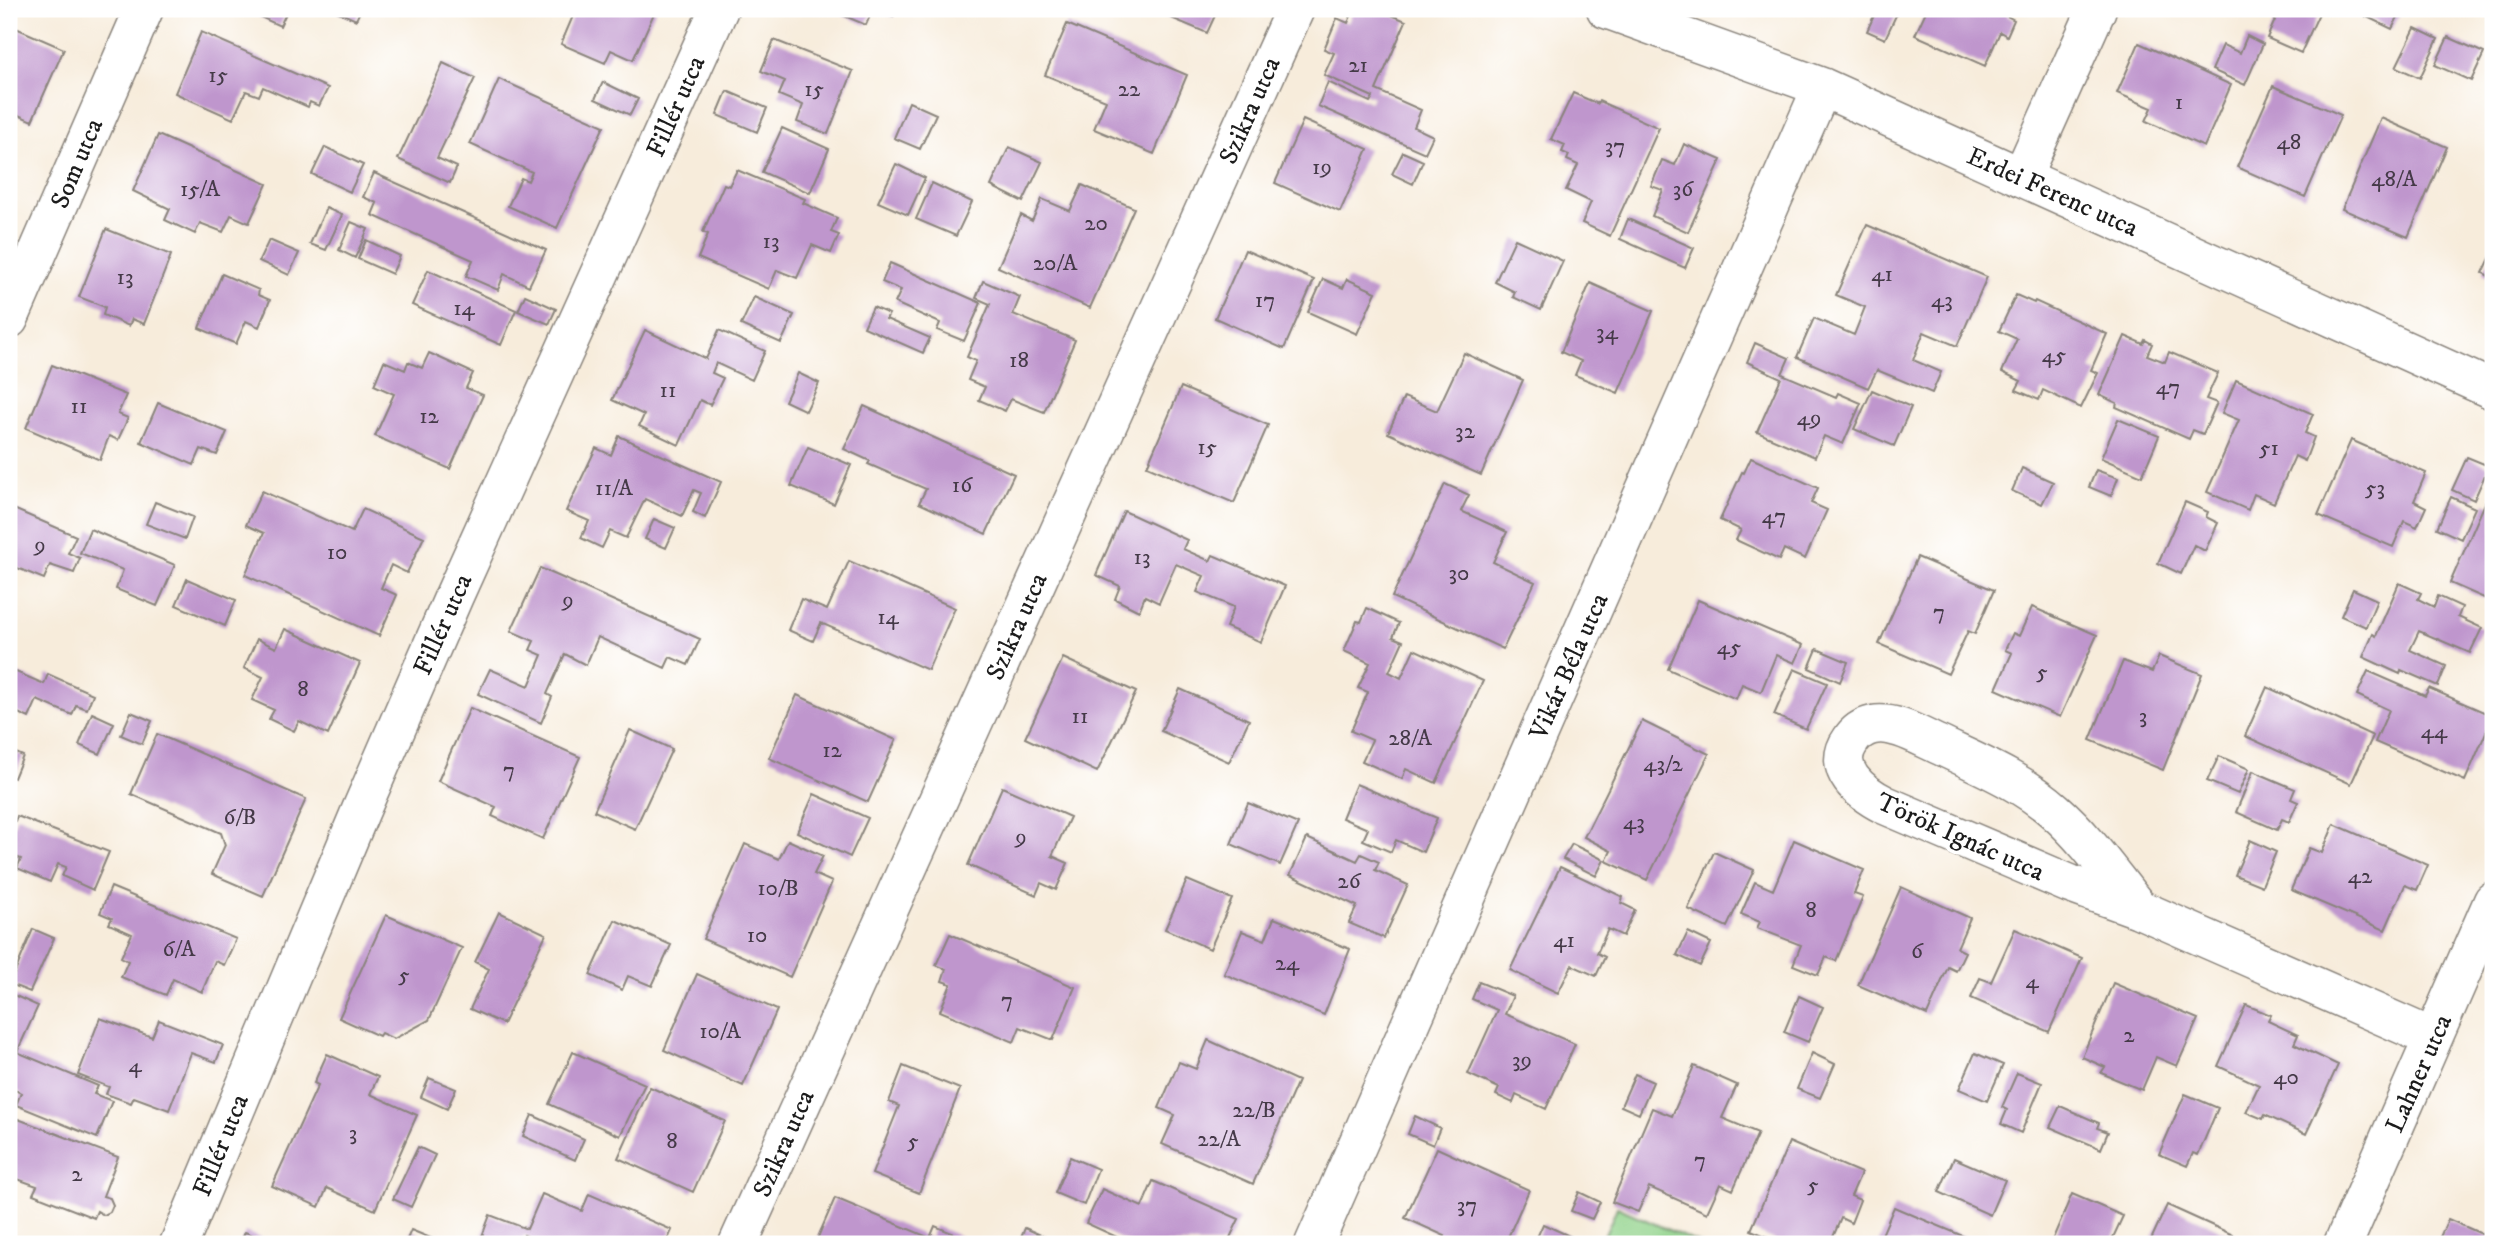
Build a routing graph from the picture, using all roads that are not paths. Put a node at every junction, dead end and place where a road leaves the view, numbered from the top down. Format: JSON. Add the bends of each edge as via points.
{"nodes":[{"id":1,"x":144,"y":9,"type":"edge"},
{"id":2,"x":719,"y":9,"type":"edge"},
{"id":3,"x":1295,"y":9,"type":"edge"},
{"id":4,"x":1606,"y":9,"type":"edge"},
{"id":5,"x":2097,"y":9,"type":"edge"},
{"id":6,"x":1822,"y":87,"type":"junction"},
{"id":7,"x":2022,"y":176,"type":"junction"},
{"id":8,"x":9,"y":319,"type":"edge"},
{"id":9,"x":2493,"y":390,"type":"edge"},
{"id":10,"x":2493,"y":901,"type":"edge"},
{"id":11,"x":2138,"y":909,"type":"junction"},
{"id":12,"x":2433,"y":1038,"type":"junction"},
{"id":13,"x":179,"y":1244,"type":"edge"},
{"id":14,"x":738,"y":1244,"type":"edge"},
{"id":15,"x":1314,"y":1244,"type":"edge"},
{"id":16,"x":2343,"y":1244,"type":"edge"}],
"edges":[{"from":1,"to":8,"type":"street","name":"Som utca"},
{"from":2,"to":13,"type":"street","name":"Fillér utca","via":[[454,596]]},
{"from":3,"to":14,"type":"street","name":"Szikra utca"},
{"from":4,"to":6,"type":"street","name":"Erdei Ferenc utca"},
{"from":5,"to":7,"type":"street"},
{"from":6,"to":7,"type":"street","name":"Erdei Ferenc utca"},
{"from":6,"to":15,"type":"street","name":"Vikár Béla utca"},
{"from":7,"to":9,"type":"street","name":"Erdei Ferenc utca"},
{"from":10,"to":12,"type":"street","name":"Lahner utca"},
{"from":11,"to":11,"type":"street","name":"Török Ignác utca","via":[[1875,800],[1848,776],[1844,759],[1848,744],[1871,725],[1897,727],[2012,781],[2062,817]]},
{"from":11,"to":12,"type":"street","name":"Török Ignác utca"},
{"from":12,"to":16,"type":"street","name":"Lahner utca"}]}
